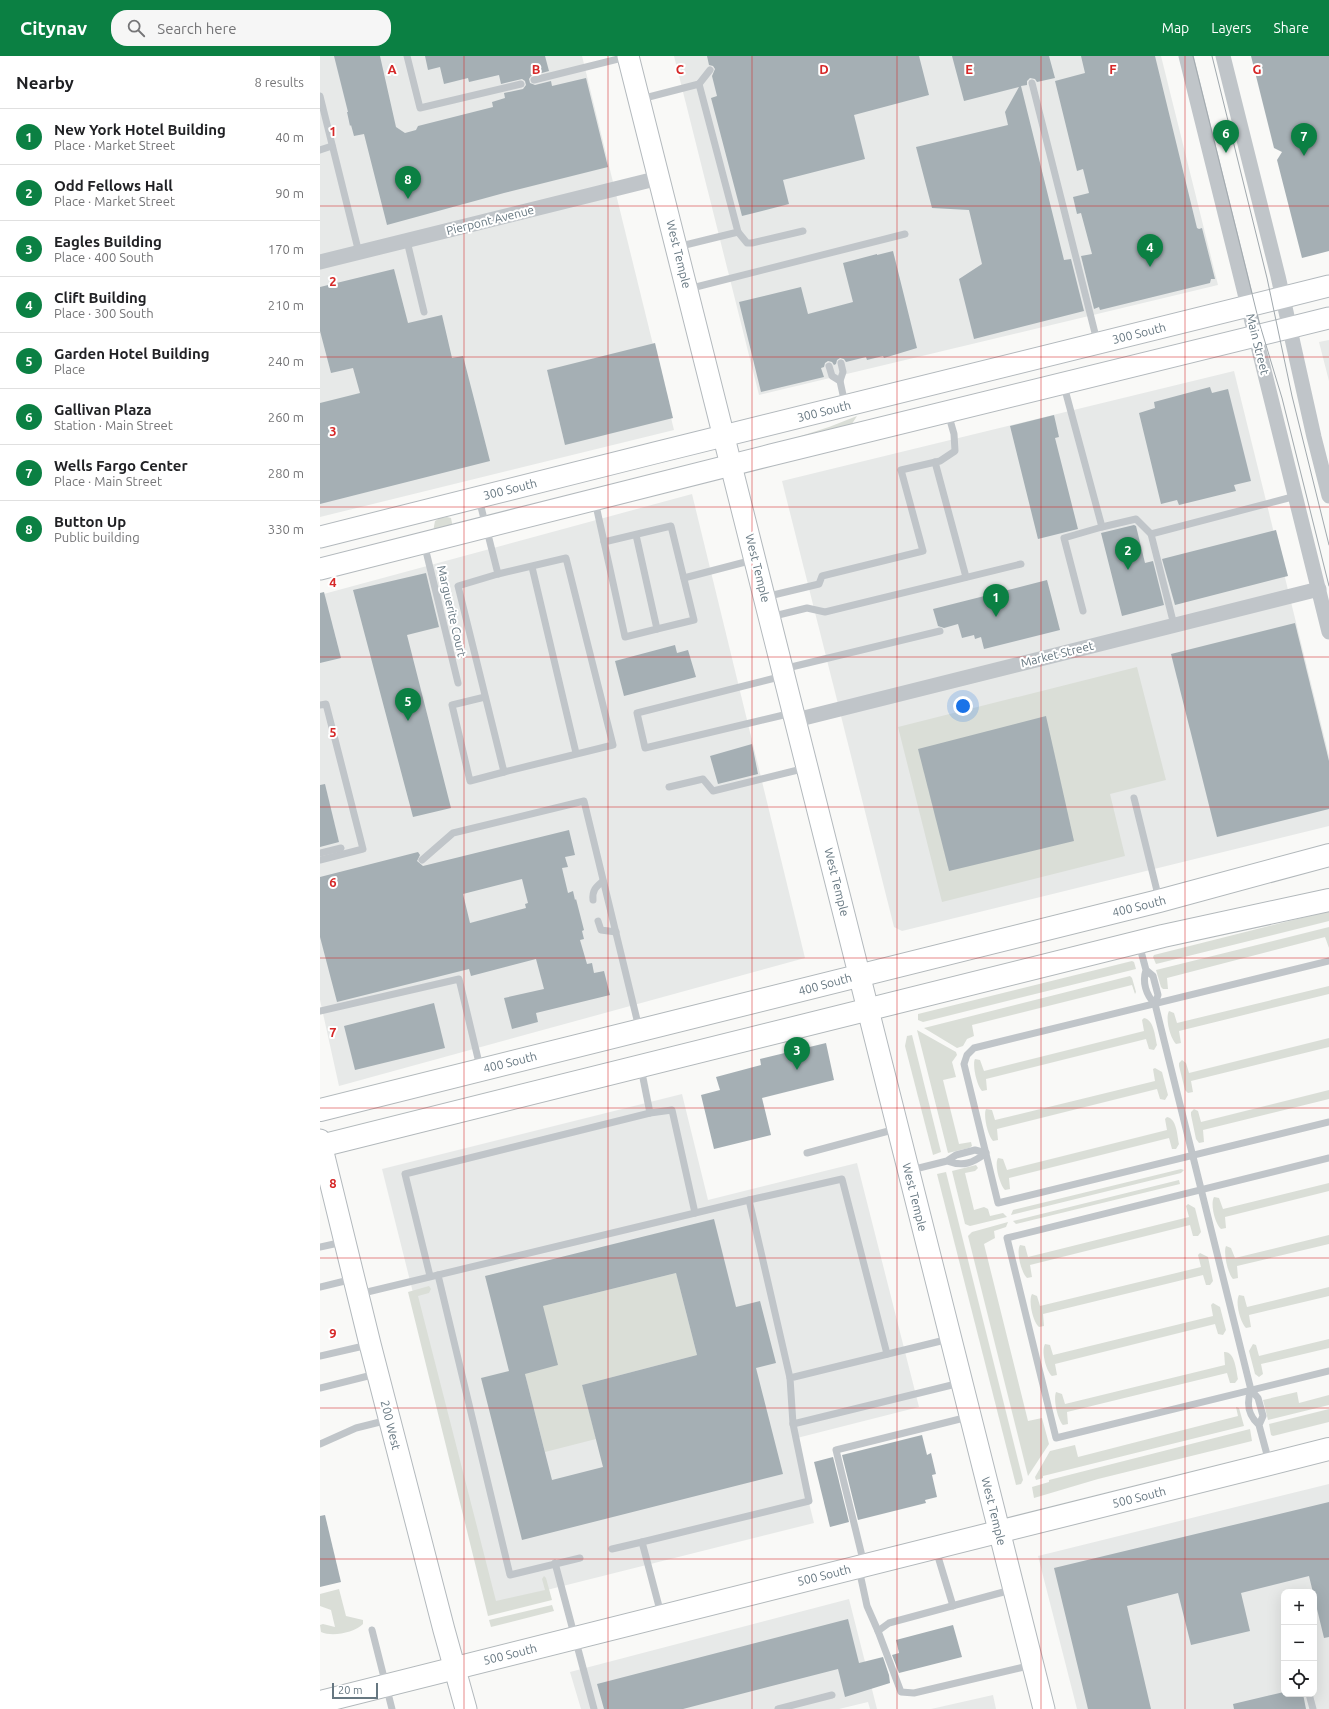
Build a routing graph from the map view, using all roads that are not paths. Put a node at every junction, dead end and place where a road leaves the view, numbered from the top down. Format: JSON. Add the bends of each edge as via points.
{"nodes":[{"id":1,"x":407,"y":56,"type":"edge"},
{"id":2,"x":628,"y":56,"type":"edge"},
{"id":3,"x":1186,"y":56,"type":"edge"},
{"id":4,"x":1223,"y":56,"type":"edge"},
{"id":5,"x":710,"y":70,"type":"dead end"},
{"id":6,"x":534,"y":80,"type":"dead end"},
{"id":7,"x":1032,"y":83,"type":"dead end"},
{"id":8,"x":521,"y":84,"type":"dead end"},
{"id":9,"x":699,"y":84,"type":"junction"},
{"id":10,"x":320,"y":96,"type":"edge"},
{"id":11,"x":640,"y":100,"type":"junction"},
{"id":12,"x":332,"y":146,"type":"junction"},
{"id":13,"x":320,"y":150,"type":"edge"},
{"id":14,"x":659,"y":178,"type":"junction"},
{"id":15,"x":802,"y":231,"type":"dead end"},
{"id":16,"x":738,"y":232,"type":"junction"},
{"id":17,"x":905,"y":234,"type":"dead end"},
{"id":18,"x":407,"y":241,"type":"junction"},
{"id":19,"x":677,"y":247,"type":"junction"},
{"id":20,"x":359,"y":253,"type":"junction"},
{"id":21,"x":320,"y":262,"type":"edge"},
{"id":22,"x":1329,"y":286,"type":"edge"},
{"id":23,"x":687,"y":289,"type":"junction"},
{"id":24,"x":1329,"y":305,"type":"edge"},
{"id":25,"x":424,"y":312,"type":"dead end"},
{"id":26,"x":1287,"y":314,"type":"junction"},
{"id":27,"x":1329,"y":318,"type":"edge"},
{"id":28,"x":1253,"y":322,"type":"junction"},
{"id":29,"x":1098,"y":343,"type":"junction"},
{"id":30,"x":841,"y":363,"type":"dead end"},
{"id":31,"x":829,"y":366,"type":"dead end"},
{"id":32,"x":976,"y":374,"type":"junction"},
{"id":33,"x":840,"y":381,"type":"junction"},
{"id":34,"x":1064,"y":383,"type":"junction"},
{"id":35,"x":984,"y":404,"type":"junction"},
{"id":36,"x":846,"y":406,"type":"junction"},
{"id":37,"x":948,"y":412,"type":"junction"},
{"id":38,"x":725,"y":436,"type":"junction"},
{"id":39,"x":936,"y":462,"type":"junction"},
{"id":40,"x":732,"y":466,"type":"junction"},
{"id":41,"x":1296,"y":496,"type":"junction"},
{"id":42,"x":1329,"y":496,"type":"edge"},
{"id":43,"x":478,"y":497,"type":"junction"},
{"id":44,"x":594,"y":500,"type":"junction"},
{"id":45,"x":1102,"y":527,"type":"junction"},
{"id":46,"x":486,"y":528,"type":"junction"},
{"id":47,"x":1152,"y":534,"type":"junction"},
{"id":48,"x":636,"y":535,"type":"junction"},
{"id":49,"x":320,"y":537,"type":"edge"},
{"id":50,"x":604,"y":542,"type":"junction"},
{"id":51,"x":424,"y":543,"type":"junction"},
{"id":52,"x":756,"y":560,"type":"junction"},
{"id":53,"x":1021,"y":564,"type":"dead end"},
{"id":54,"x":532,"y":567,"type":"junction"},
{"id":55,"x":320,"y":569,"type":"edge"},
{"id":56,"x":498,"y":574,"type":"junction"},
{"id":57,"x":966,"y":577,"type":"junction"},
{"id":58,"x":684,"y":578,"type":"junction"},
{"id":59,"x":1319,"y":589,"type":"junction"},
{"id":60,"x":765,"y":597,"type":"junction"},
{"id":61,"x":1083,"y":611,"type":"dead end"},
{"id":62,"x":770,"y":617,"type":"junction"},
{"id":63,"x":1174,"y":625,"type":"junction"},
{"id":64,"x":658,"y":629,"type":"junction"},
{"id":65,"x":940,"y":631,"type":"dead end"},
{"id":66,"x":1329,"y":632,"type":"edge"},
{"id":67,"x":784,"y":672,"type":"junction"},
{"id":68,"x":458,"y":684,"type":"dead end"},
{"id":69,"x":485,"y":696,"type":"junction"},
{"id":70,"x":320,"y":705,"type":"edge"},
{"id":71,"x":795,"y":716,"type":"junction"},
{"id":72,"x":576,"y":753,"type":"junction"},
{"id":73,"x":808,"y":768,"type":"junction"},
{"id":74,"x":504,"y":772,"type":"junction"},
{"id":75,"x":669,"y":787,"type":"dead end"},
{"id":76,"x":1134,"y":798,"type":"dead end"},
{"id":77,"x":341,"y":848,"type":"dead end"},
{"id":78,"x":320,"y":853,"type":"edge"},
{"id":79,"x":1329,"y":855,"type":"edge"},
{"id":80,"x":320,"y":860,"type":"edge"},
{"id":81,"x":422,"y":860,"type":"dead end"},
{"id":82,"x":603,"y":881,"type":"junction"},
{"id":83,"x":593,"y":900,"type":"dead end"},
{"id":84,"x":1329,"y":900,"type":"edge"},
{"id":85,"x":1159,"y":901,"type":"junction"},
{"id":86,"x":598,"y":921,"type":"dead end"},
{"id":87,"x":616,"y":932,"type":"junction"},
{"id":88,"x":1139,"y":942,"type":"junction"},
{"id":89,"x":1329,"y":961,"type":"edge"},
{"id":90,"x":860,"y":975,"type":"junction"},
{"id":91,"x":1155,"y":1004,"type":"junction"},
{"id":92,"x":868,"y":1009,"type":"junction"},
{"id":93,"x":320,"y":1011,"type":"edge"},
{"id":94,"x":640,"y":1030,"type":"junction"},
{"id":95,"x":641,"y":1066,"type":"junction"},
{"id":96,"x":481,"y":1069,"type":"junction"},
{"id":97,"x":320,"y":1110,"type":"edge"},
{"id":98,"x":650,"y":1113,"type":"junction"},
{"id":99,"x":1329,"y":1122,"type":"edge"},
{"id":100,"x":898,"y":1128,"type":"junction"},
{"id":101,"x":320,"y":1144,"type":"edge"},
{"id":102,"x":807,"y":1152,"type":"dead end"},
{"id":103,"x":986,"y":1153,"type":"junction"},
{"id":104,"x":1192,"y":1155,"type":"junction"},
{"id":105,"x":1329,"y":1158,"type":"edge"},
{"id":106,"x":909,"y":1171,"type":"junction"},
{"id":107,"x":1201,"y":1190,"type":"junction"},
{"id":108,"x":749,"y":1200,"type":"junction"},
{"id":109,"x":695,"y":1213,"type":"junction"},
{"id":110,"x":344,"y":1241,"type":"junction"},
{"id":111,"x":320,"y":1247,"type":"edge"},
{"id":112,"x":438,"y":1274,"type":"junction"},
{"id":113,"x":430,"y":1276,"type":"junction"},
{"id":114,"x":355,"y":1286,"type":"junction"},
{"id":115,"x":320,"y":1287,"type":"edge"},
{"id":116,"x":951,"y":1339,"type":"junction"},
{"id":117,"x":370,"y":1344,"type":"junction"},
{"id":118,"x":887,"y":1354,"type":"junction"},
{"id":119,"x":320,"y":1356,"type":"edge"},
{"id":120,"x":1329,"y":1371,"type":"edge"},
{"id":121,"x":378,"y":1373,"type":"junction"},
{"id":122,"x":790,"y":1378,"type":"junction"},
{"id":123,"x":962,"y":1383,"type":"junction"},
{"id":124,"x":320,"y":1388,"type":"edge"},
{"id":125,"x":1251,"y":1390,"type":"junction"},
{"id":126,"x":970,"y":1417,"type":"junction"},
{"id":127,"x":389,"y":1419,"type":"junction"},
{"id":128,"x":793,"y":1424,"type":"junction"},
{"id":129,"x":1259,"y":1425,"type":"junction"},
{"id":130,"x":322,"y":1443,"type":"edge"},
{"id":131,"x":1329,"y":1449,"type":"edge"},
{"id":132,"x":1269,"y":1464,"type":"junction"},
{"id":133,"x":999,"y":1532,"type":"junction"},
{"id":134,"x":642,"y":1542,"type":"junction"},
{"id":135,"x":935,"y":1548,"type":"junction"},
{"id":136,"x":612,"y":1549,"type":"dead end"},
{"id":137,"x":580,"y":1558,"type":"dead end"},
{"id":138,"x":555,"y":1563,"type":"junction"},
{"id":139,"x":861,"y":1566,"type":"junction"},
{"id":140,"x":1014,"y":1589,"type":"junction"},
{"id":141,"x":952,"y":1606,"type":"junction"},
{"id":142,"x":662,"y":1616,"type":"junction"},
{"id":143,"x":372,"y":1630,"type":"dead end"},
{"id":144,"x":878,"y":1631,"type":"junction"},
{"id":145,"x":575,"y":1637,"type":"junction"},
{"id":146,"x":1032,"y":1664,"type":"junction"},
{"id":147,"x":454,"y":1667,"type":"junction"},
{"id":148,"x":386,"y":1685,"type":"junction"},
{"id":149,"x":832,"y":1696,"type":"dead end"},
{"id":150,"x":1310,"y":1697,"type":"edge"},
{"id":151,"x":322,"y":1700,"type":"edge"},
{"id":152,"x":392,"y":1709,"type":"edge"},
{"id":153,"x":466,"y":1709,"type":"edge"},
{"id":154,"x":594,"y":1709,"type":"edge"},
{"id":155,"x":778,"y":1709,"type":"edge"},
{"id":156,"x":1044,"y":1709,"type":"edge"},
{"id":157,"x":1313,"y":1709,"type":"edge"}],
"edges":[{"from":1,"to":8,"type":"lane","via":[[420,108]]},
{"from":2,"to":6,"type":"lane"},
{"from":2,"to":11,"type":"street","name":"West Temple"},
{"from":3,"to":28,"type":"street","name":"Main Street"},
{"from":4,"to":26,"type":"street"},
{"from":5,"to":9,"type":"lane"},
{"from":7,"to":29,"type":"lane"},
{"from":9,"to":11,"type":"lane"},
{"from":9,"to":16,"type":"lane"},
{"from":10,"to":12,"type":"lane"},
{"from":11,"to":14,"type":"street","name":"West Temple"},
{"from":12,"to":13,"type":"lane"},
{"from":12,"to":20,"type":"lane"},
{"from":14,"to":18,"type":"street","name":"Pierpont Avenue"},
{"from":14,"to":19,"type":"street","name":"West Temple"},
{"from":15,"to":16,"type":"lane","via":[[752,243],[747,243]]},
{"from":16,"to":19,"type":"lane"},
{"from":17,"to":23,"type":"lane"},
{"from":18,"to":20,"type":"street","name":"Pierpont Avenue"},
{"from":18,"to":25,"type":"lane"},
{"from":19,"to":23,"type":"street","name":"West Temple"},
{"from":20,"to":21,"type":"street","name":"Pierpont Avenue"},
{"from":22,"to":26,"type":"street","name":"300 South"},
{"from":23,"to":38,"type":"street","name":"West Temple"},
{"from":24,"to":26,"type":"street"},
{"from":26,"to":27,"type":"street","name":"300 South"},
{"from":26,"to":28,"type":"street","name":"300 South"},
{"from":26,"to":28,"type":"street","name":"300 South"},
{"from":26,"to":42,"type":"street"},
{"from":28,"to":29,"type":"street","name":"300 South"},
{"from":28,"to":34,"type":"street","name":"300 South"},
{"from":28,"to":41,"type":"street","name":"Main Street"},
{"from":29,"to":32,"type":"street","name":"300 South"},
{"from":30,"to":33,"type":"lane","via":[[843,372]]},
{"from":31,"to":33,"type":"lane","via":[[832,376]]},
{"from":32,"to":35,"type":"street"},
{"from":32,"to":36,"type":"street","name":"300 South"},
{"from":33,"to":36,"type":"lane"},
{"from":34,"to":35,"type":"street","name":"300 South"},
{"from":34,"to":45,"type":"lane"},
{"from":35,"to":37,"type":"street","name":"300 South"},
{"from":36,"to":38,"type":"street","name":"300 South"},
{"from":37,"to":39,"type":"lane","via":[[954,434],[955,451]]},
{"from":37,"to":40,"type":"street","name":"300 South"},
{"from":38,"to":40,"type":"street","name":"West Temple"},
{"from":38,"to":43,"type":"street","name":"300 South"},
{"from":39,"to":57,"type":"lane"},
{"from":39,"to":60,"type":"lane","via":[[901,470],[923,552],[822,576],[819,584]]},
{"from":40,"to":44,"type":"street","name":"300 South"},
{"from":40,"to":52,"type":"street","name":"West Temple"},
{"from":41,"to":47,"type":"lane"},
{"from":41,"to":59,"type":"street","name":"Main Street"},
{"from":43,"to":46,"type":"lane"},
{"from":43,"to":49,"type":"street","name":"300 South"},
{"from":44,"to":46,"type":"street","name":"300 South"},
{"from":44,"to":50,"type":"lane"},
{"from":45,"to":47,"type":"lane","via":[[1136,519]]},
{"from":45,"to":61,"type":"lane","via":[[1064,538]]},
{"from":46,"to":51,"type":"street","name":"300 South"},
{"from":46,"to":56,"type":"lane"},
{"from":47,"to":63,"type":"lane"},
{"from":48,"to":50,"type":"lane"},
{"from":48,"to":58,"type":"lane","via":[[671,526]]},
{"from":48,"to":64,"type":"lane"},
{"from":50,"to":64,"type":"lane","via":[[625,637]]},
{"from":51,"to":55,"type":"street","name":"300 South"},
{"from":51,"to":68,"type":"lane","name":"Marguerite Court"},
{"from":52,"to":58,"type":"lane"},
{"from":52,"to":60,"type":"street","name":"West Temple"},
{"from":53,"to":57,"type":"lane"},
{"from":54,"to":56,"type":"lane"},
{"from":54,"to":72,"type":"lane"},
{"from":54,"to":72,"type":"lane","via":[[566,558],[612,745]]},
{"from":56,"to":69,"type":"lane","via":[[458,586]]},
{"from":57,"to":62,"type":"lane","via":[[825,612],[807,608]]},
{"from":58,"to":64,"type":"lane","via":[[694,620]]},
{"from":59,"to":63,"type":"street","name":"Market Street"},
{"from":59,"to":66,"type":"street","name":"Main Street"},
{"from":60,"to":62,"type":"street","name":"West Temple"},
{"from":62,"to":67,"type":"street","name":"West Temple"},
{"from":63,"to":71,"type":"street","name":"Market Street"},
{"from":65,"to":67,"type":"lane"},
{"from":67,"to":71,"type":"street","name":"West Temple"},
{"from":67,"to":71,"type":"lane","via":[[636,713],[645,748]]},
{"from":69,"to":74,"type":"lane"},
{"from":69,"to":74,"type":"lane","via":[[452,705],[470,780]]},
{"from":70,"to":80,"type":"lane","via":[[326,704],[363,849]]},
{"from":71,"to":73,"type":"street","name":"West Temple"},
{"from":72,"to":74,"type":"lane"},
{"from":73,"to":75,"type":"lane","via":[[713,791],[703,779]]},
{"from":73,"to":90,"type":"street","name":"West Temple"},
{"from":76,"to":85,"type":"lane"},
{"from":77,"to":78,"type":"lane"},
{"from":79,"to":85,"type":"main road","name":"400 South"},
{"from":81,"to":82,"type":"lane","via":[[453,833],[584,801]]},
{"from":82,"to":83,"type":"lane","via":[[592,894]]},
{"from":82,"to":87,"type":"lane"},
{"from":84,"to":88,"type":"main road"},
{"from":85,"to":90,"type":"main road","name":"400 South"},
{"from":86,"to":87,"type":"lane","via":[[601,930]]},
{"from":87,"to":94,"type":"lane"},
{"from":88,"to":91,"type":"lane","via":[[1146,970],[1143,978],[1148,997]]},
{"from":88,"to":92,"type":"main road"},
{"from":89,"to":91,"type":"lane"},
{"from":90,"to":92,"type":"street","name":"West Temple"},
{"from":90,"to":94,"type":"main road","name":"400 South"},
{"from":91,"to":103,"type":"lane","via":[[974,1048],[967,1055],[964,1064]]},
{"from":91,"to":104,"type":"lane"},
{"from":92,"to":95,"type":"main road"},
{"from":92,"to":100,"type":"street","name":"West Temple"},
{"from":93,"to":96,"type":"lane","via":[[459,979]]},
{"from":94,"to":96,"type":"main road","name":"400 South"},
{"from":95,"to":98,"type":"lane"},
{"from":95,"to":101,"type":"main road"},
{"from":96,"to":97,"type":"main road","name":"400 South"},
{"from":98,"to":109,"type":"lane","via":[[672,1110]]},
{"from":98,"to":113,"type":"lane","via":[[405,1174]]},
{"from":99,"to":104,"type":"lane"},
{"from":100,"to":102,"type":"lane"},
{"from":100,"to":106,"type":"street","name":"West Temple"},
{"from":101,"to":110,"type":"street","name":"200 West"},
{"from":103,"to":104,"type":"lane","via":[[998,1203]]},
{"from":103,"to":106,"type":"lane","via":[[977,1160],[958,1165],[947,1161]]},
{"from":104,"to":107,"type":"lane"},
{"from":105,"to":107,"type":"lane"},
{"from":106,"to":116,"type":"street","name":"West Temple"},
{"from":107,"to":125,"type":"lane"},
{"from":107,"to":125,"type":"lane","via":[[1007,1238],[1054,1432],[1056,1438],[1063,1437]]},
{"from":108,"to":109,"type":"lane"},
{"from":108,"to":118,"type":"lane","via":[[842,1179]]},
{"from":108,"to":122,"type":"lane"},
{"from":109,"to":112,"type":"lane"},
{"from":110,"to":111,"type":"lane"},
{"from":110,"to":114,"type":"street","name":"200 West"},
{"from":112,"to":113,"type":"lane"},
{"from":112,"to":138,"type":"lane","via":[[510,1575]]},
{"from":113,"to":114,"type":"lane"},
{"from":114,"to":115,"type":"lane"},
{"from":114,"to":117,"type":"street","name":"200 West"},
{"from":116,"to":118,"type":"lane"},
{"from":116,"to":123,"type":"street","name":"West Temple"},
{"from":117,"to":119,"type":"lane"},
{"from":117,"to":121,"type":"street","name":"200 West"},
{"from":118,"to":122,"type":"lane"},
{"from":120,"to":125,"type":"lane"},
{"from":121,"to":124,"type":"lane"},
{"from":121,"to":127,"type":"street","name":"200 West"},
{"from":122,"to":128,"type":"lane"},
{"from":123,"to":126,"type":"street","name":"West Temple"},
{"from":123,"to":128,"type":"lane"},
{"from":125,"to":129,"type":"lane","via":[[1258,1398],[1263,1416]]},
{"from":125,"to":129,"type":"lane","via":[[1247,1401],[1252,1419]]},
{"from":126,"to":133,"type":"street","name":"West Temple"},
{"from":126,"to":139,"type":"lane","via":[[836,1450]]},
{"from":127,"to":130,"type":"lane","via":[[356,1428]]},
{"from":127,"to":147,"type":"street","name":"200 West"},
{"from":128,"to":134,"type":"lane","via":[[809,1501]]},
{"from":129,"to":132,"type":"lane"},
{"from":131,"to":132,"type":"main road","name":"500 South"},
{"from":132,"to":133,"type":"main road","name":"500 South"},
{"from":133,"to":135,"type":"main road","name":"500 South"},
{"from":133,"to":140,"type":"street","name":"West Temple"},
{"from":134,"to":136,"type":"lane"},
{"from":134,"to":142,"type":"lane"},
{"from":135,"to":139,"type":"main road","name":"500 South"},
{"from":135,"to":141,"type":"lane"},
{"from":137,"to":138,"type":"lane"},
{"from":138,"to":145,"type":"lane"},
{"from":139,"to":142,"type":"main road","name":"500 South"},
{"from":139,"to":144,"type":"lane","via":[[866,1606]]},
{"from":140,"to":141,"type":"lane"},
{"from":140,"to":146,"type":"street","name":"West Temple"},
{"from":141,"to":144,"type":"lane","via":[[889,1623]]},
{"from":142,"to":145,"type":"main road","name":"500 South"},
{"from":143,"to":148,"type":"lane"},
{"from":144,"to":146,"type":"lane","via":[[901,1692],[914,1693]]},
{"from":145,"to":147,"type":"main road","name":"500 South"},
{"from":145,"to":154,"type":"lane"},
{"from":146,"to":156,"type":"street","name":"West Temple"},
{"from":147,"to":148,"type":"main road","name":"500 South"},
{"from":147,"to":153,"type":"street","name":"200 West"},
{"from":148,"to":151,"type":"main road","name":"500 South"},
{"from":148,"to":152,"type":"lane"},
{"from":149,"to":155,"type":"lane"},
{"from":150,"to":157,"type":"lane"}]}
